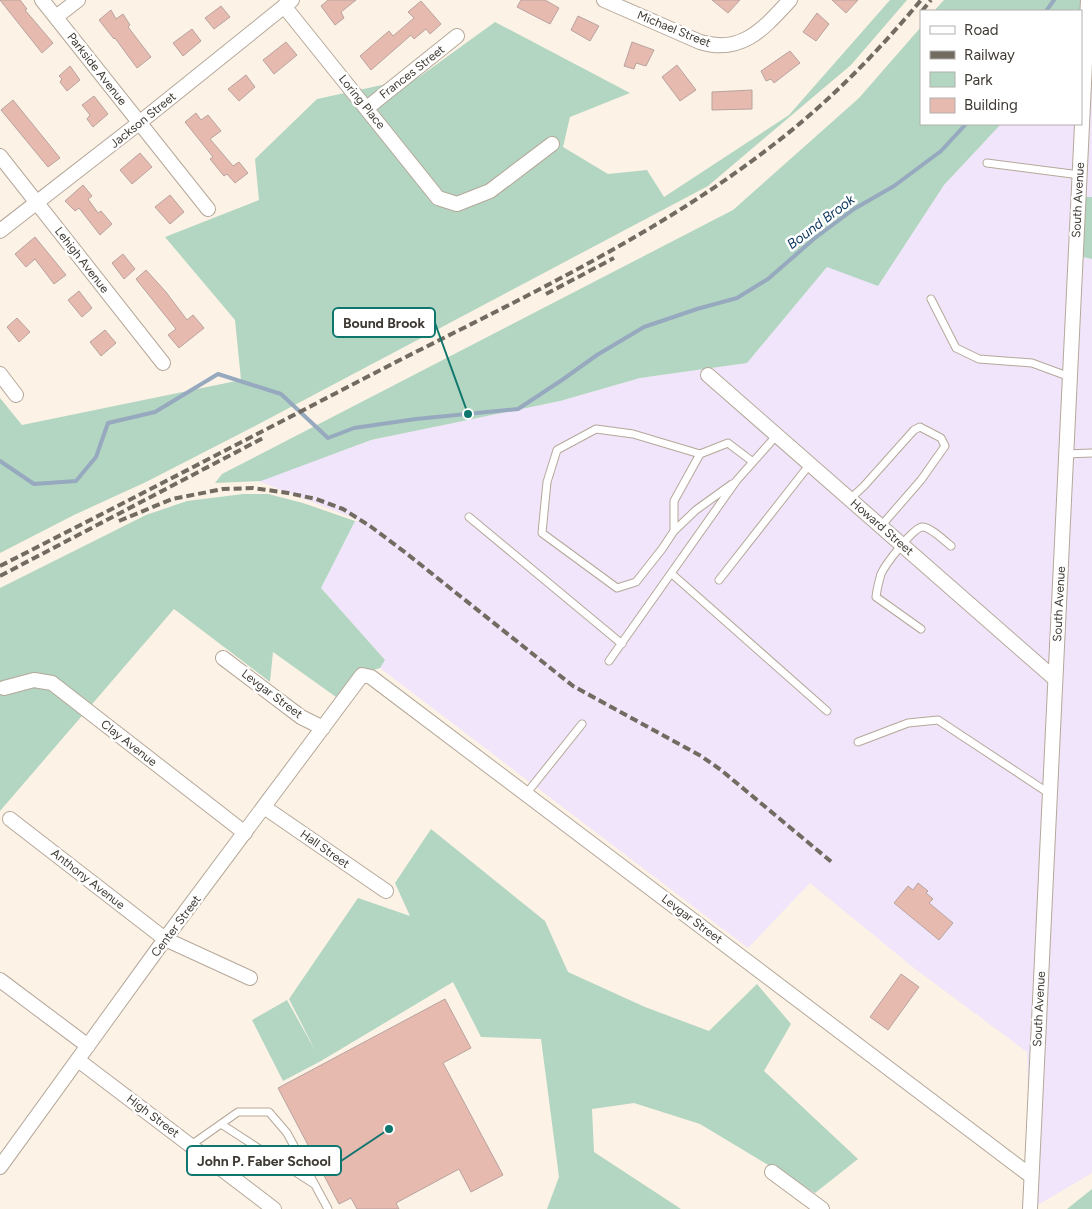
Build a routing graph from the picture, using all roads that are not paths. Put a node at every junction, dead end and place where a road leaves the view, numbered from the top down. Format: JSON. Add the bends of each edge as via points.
{"nodes":[{"id":1,"x":42,"y":0,"type":"edge"},
{"id":2,"x":78,"y":0,"type":"edge"},
{"id":3,"x":604,"y":0,"type":"edge"},
{"id":4,"x":790,"y":0,"type":"edge"},
{"id":5,"x":1088,"y":0,"type":"edge"},
{"id":6,"x":288,"y":3,"type":"edge"},
{"id":7,"x":56,"y":17,"type":"junction"},
{"id":8,"x":457,"y":36,"type":"dead end"},
{"id":9,"x":1088,"y":80,"type":"edge"},
{"id":10,"x":366,"y":108,"type":"junction"},
{"id":11,"x":139,"y":124,"type":"junction"},
{"id":12,"x":552,"y":144,"type":"dead end"},
{"id":13,"x":0,"y":156,"type":"edge"},
{"id":14,"x":987,"y":163,"type":"dead end"},
{"id":15,"x":1080,"y":175,"type":"junction"},
{"id":16,"x":37,"y":203,"type":"junction"},
{"id":17,"x":208,"y":209,"type":"dead end"},
{"id":18,"x":0,"y":231,"type":"edge"},
{"id":19,"x":931,"y":299,"type":"dead end"},
{"id":20,"x":163,"y":363,"type":"dead end"},
{"id":21,"x":0,"y":374,"type":"edge"},
{"id":22,"x":708,"y":375,"type":"dead end"},
{"id":23,"x":1070,"y":377,"type":"junction"},
{"id":24,"x":16,"y":395,"type":"dead end"},
{"id":25,"x":777,"y":435,"type":"junction"},
{"id":26,"x":1092,"y":453,"type":"edge"},
{"id":27,"x":700,"y":454,"type":"junction"},
{"id":28,"x":1066,"y":454,"type":"junction"},
{"id":29,"x":753,"y":462,"type":"junction"},
{"id":30,"x":810,"y":464,"type":"junction"},
{"id":31,"x":737,"y":480,"type":"junction"},
{"id":32,"x":850,"y":499,"type":"junction"},
{"id":33,"x":469,"y":517,"type":"dead end"},
{"id":34,"x":881,"y":526,"type":"junction"},
{"id":35,"x":674,"y":531,"type":"junction"},
{"id":36,"x":902,"y":545,"type":"junction"},
{"id":37,"x":951,"y":546,"type":"dead end"},
{"id":38,"x":672,"y":574,"type":"junction"},
{"id":39,"x":719,"y":580,"type":"dead end"},
{"id":40,"x":921,"y":629,"type":"dead end"},
{"id":41,"x":622,"y":644,"type":"junction"},
{"id":42,"x":223,"y":658,"type":"dead end"},
{"id":43,"x":609,"y":661,"type":"dead end"},
{"id":44,"x":1055,"y":679,"type":"junction"},
{"id":45,"x":353,"y":686,"type":"joint"},
{"id":46,"x":4,"y":688,"type":"dead end"},
{"id":47,"x":827,"y":711,"type":"dead end"},
{"id":48,"x":582,"y":724,"type":"dead end"},
{"id":49,"x":322,"y":728,"type":"junction"},
{"id":50,"x":858,"y":742,"type":"dead end"},
{"id":51,"x":526,"y":794,"type":"junction"},
{"id":52,"x":1050,"y":794,"type":"junction"},
{"id":53,"x":264,"y":807,"type":"junction"},
{"id":54,"x":10,"y":819,"type":"dead end"},
{"id":55,"x":245,"y":833,"type":"junction"},
{"id":56,"x":386,"y":891,"type":"dead end"},
{"id":57,"x":166,"y":938,"type":"junction"},
{"id":58,"x":250,"y":978,"type":"dead end"},
{"id":59,"x":0,"y":980,"type":"edge"},
{"id":60,"x":88,"y":1046,"type":"junction"},
{"id":61,"x":78,"y":1060,"type":"junction"},
{"id":62,"x":221,"y":1124,"type":"junction"},
{"id":63,"x":190,"y":1145,"type":"junction"},
{"id":64,"x":2,"y":1158,"type":"edge"},
{"id":65,"x":772,"y":1172,"type":"dead end"},
{"id":66,"x":1031,"y":1176,"type":"junction"},
{"id":67,"x":314,"y":1184,"type":"junction"},
{"id":68,"x":274,"y":1209,"type":"edge"},
{"id":69,"x":328,"y":1209,"type":"edge"},
{"id":70,"x":822,"y":1209,"type":"edge"},
{"id":71,"x":1030,"y":1209,"type":"edge"}],
"edges":[{"from":1,"to":7,"type":"street","name":"Parkside Avenue"},
{"from":2,"to":7,"type":"street"},
{"from":3,"to":4,"type":"street","name":"Michael Street","via":[[714,46],[747,40],[766,26]]},
{"from":5,"to":9,"type":"street","name":"South Avenue"},
{"from":6,"to":10,"type":"street","name":"Loring Place"},
{"from":6,"to":11,"type":"street","name":"Jackson Street"},
{"from":7,"to":11,"type":"street","name":"Parkside Avenue"},
{"from":8,"to":10,"type":"street","name":"Frances Street"},
{"from":9,"to":15,"type":"street","name":"South Avenue"},
{"from":10,"to":12,"type":"street","name":"Loring Place","via":[[438,198],[457,204],[490,191]]},
{"from":11,"to":16,"type":"street","name":"Jackson Street"},
{"from":11,"to":17,"type":"street","name":"Parkside Avenue"},
{"from":13,"to":16,"type":"street","name":"Lehigh Avenue"},
{"from":14,"to":15,"type":"lane"},
{"from":15,"to":23,"type":"street","name":"South Avenue"},
{"from":16,"to":18,"type":"street","name":"Jackson Street"},
{"from":16,"to":20,"type":"street","name":"Lehigh Avenue"},
{"from":19,"to":23,"type":"lane","via":[[956,348],[979,359],[1032,363]]},
{"from":21,"to":24,"type":"street"},
{"from":22,"to":25,"type":"street","name":"Howard Street"},
{"from":23,"to":28,"type":"street","name":"South Avenue"},
{"from":25,"to":29,"type":"lane"},
{"from":25,"to":30,"type":"street","name":"Howard Street"},
{"from":26,"to":28,"type":"lane"},
{"from":27,"to":29,"type":"lane","via":[[728,443]]},
{"from":27,"to":35,"type":"lane","via":[[674,501]]},
{"from":27,"to":35,"type":"lane","via":[[633,434],[596,429],[557,450],[547,482],[542,533],[617,588],[636,582]]},
{"from":28,"to":44,"type":"street","name":"South Avenue"},
{"from":29,"to":31,"type":"lane"},
{"from":30,"to":32,"type":"street","name":"Howard Street"},
{"from":30,"to":39,"type":"lane"},
{"from":31,"to":35,"type":"lane"},
{"from":31,"to":38,"type":"lane"},
{"from":32,"to":34,"type":"street","name":"Howard Street"},
{"from":32,"to":34,"type":"lane","via":[[914,430],[920,426],[941,438],[945,446]]},
{"from":33,"to":41,"type":"lane"},
{"from":34,"to":36,"type":"street","name":"Howard Street"},
{"from":36,"to":37,"type":"lane","via":[[922,527]]},
{"from":36,"to":40,"type":"lane","via":[[882,572],[876,597]]},
{"from":36,"to":44,"type":"street","name":"Howard Street"},
{"from":38,"to":41,"type":"lane"},
{"from":38,"to":47,"type":"lane"},
{"from":41,"to":43,"type":"lane"},
{"from":42,"to":49,"type":"street","name":"Levgar Street","via":[[301,717]]},
{"from":44,"to":52,"type":"street","name":"South Avenue"},
{"from":45,"to":49,"type":"street","name":"Center Street"},
{"from":45,"to":51,"type":"street","name":"Levgar Street","via":[[362,675],[371,676]]},
{"from":46,"to":55,"type":"street","name":"Clay Avenue","via":[[34,680],[52,683]]},
{"from":48,"to":51,"type":"lane"},
{"from":49,"to":53,"type":"street","name":"Center Street"},
{"from":50,"to":52,"type":"lane","via":[[908,723],[938,720]]},
{"from":51,"to":66,"type":"street","name":"Levgar Street"},
{"from":52,"to":66,"type":"street","name":"South Avenue"},
{"from":53,"to":55,"type":"street","name":"Center Street"},
{"from":53,"to":56,"type":"street","name":"Hall Street"},
{"from":54,"to":57,"type":"street","name":"Anthony Avenue"},
{"from":55,"to":57,"type":"street","name":"Center Street"},
{"from":57,"to":58,"type":"street","name":"Anthony Avenue"},
{"from":57,"to":60,"type":"street","name":"Center Street"},
{"from":59,"to":60,"type":"street"},
{"from":60,"to":61,"type":"street","name":"Center Street"},
{"from":61,"to":63,"type":"street","name":"High Street"},
{"from":61,"to":64,"type":"street","name":"Center Street"},
{"from":62,"to":63,"type":"lane"},
{"from":62,"to":67,"type":"lane"},
{"from":62,"to":67,"type":"lane","via":[[238,1112],[269,1112],[287,1132]]},
{"from":63,"to":68,"type":"street","name":"High Street"},
{"from":65,"to":70,"type":"street"},
{"from":66,"to":71,"type":"street","name":"South Avenue"},
{"from":67,"to":69,"type":"lane"}]}
